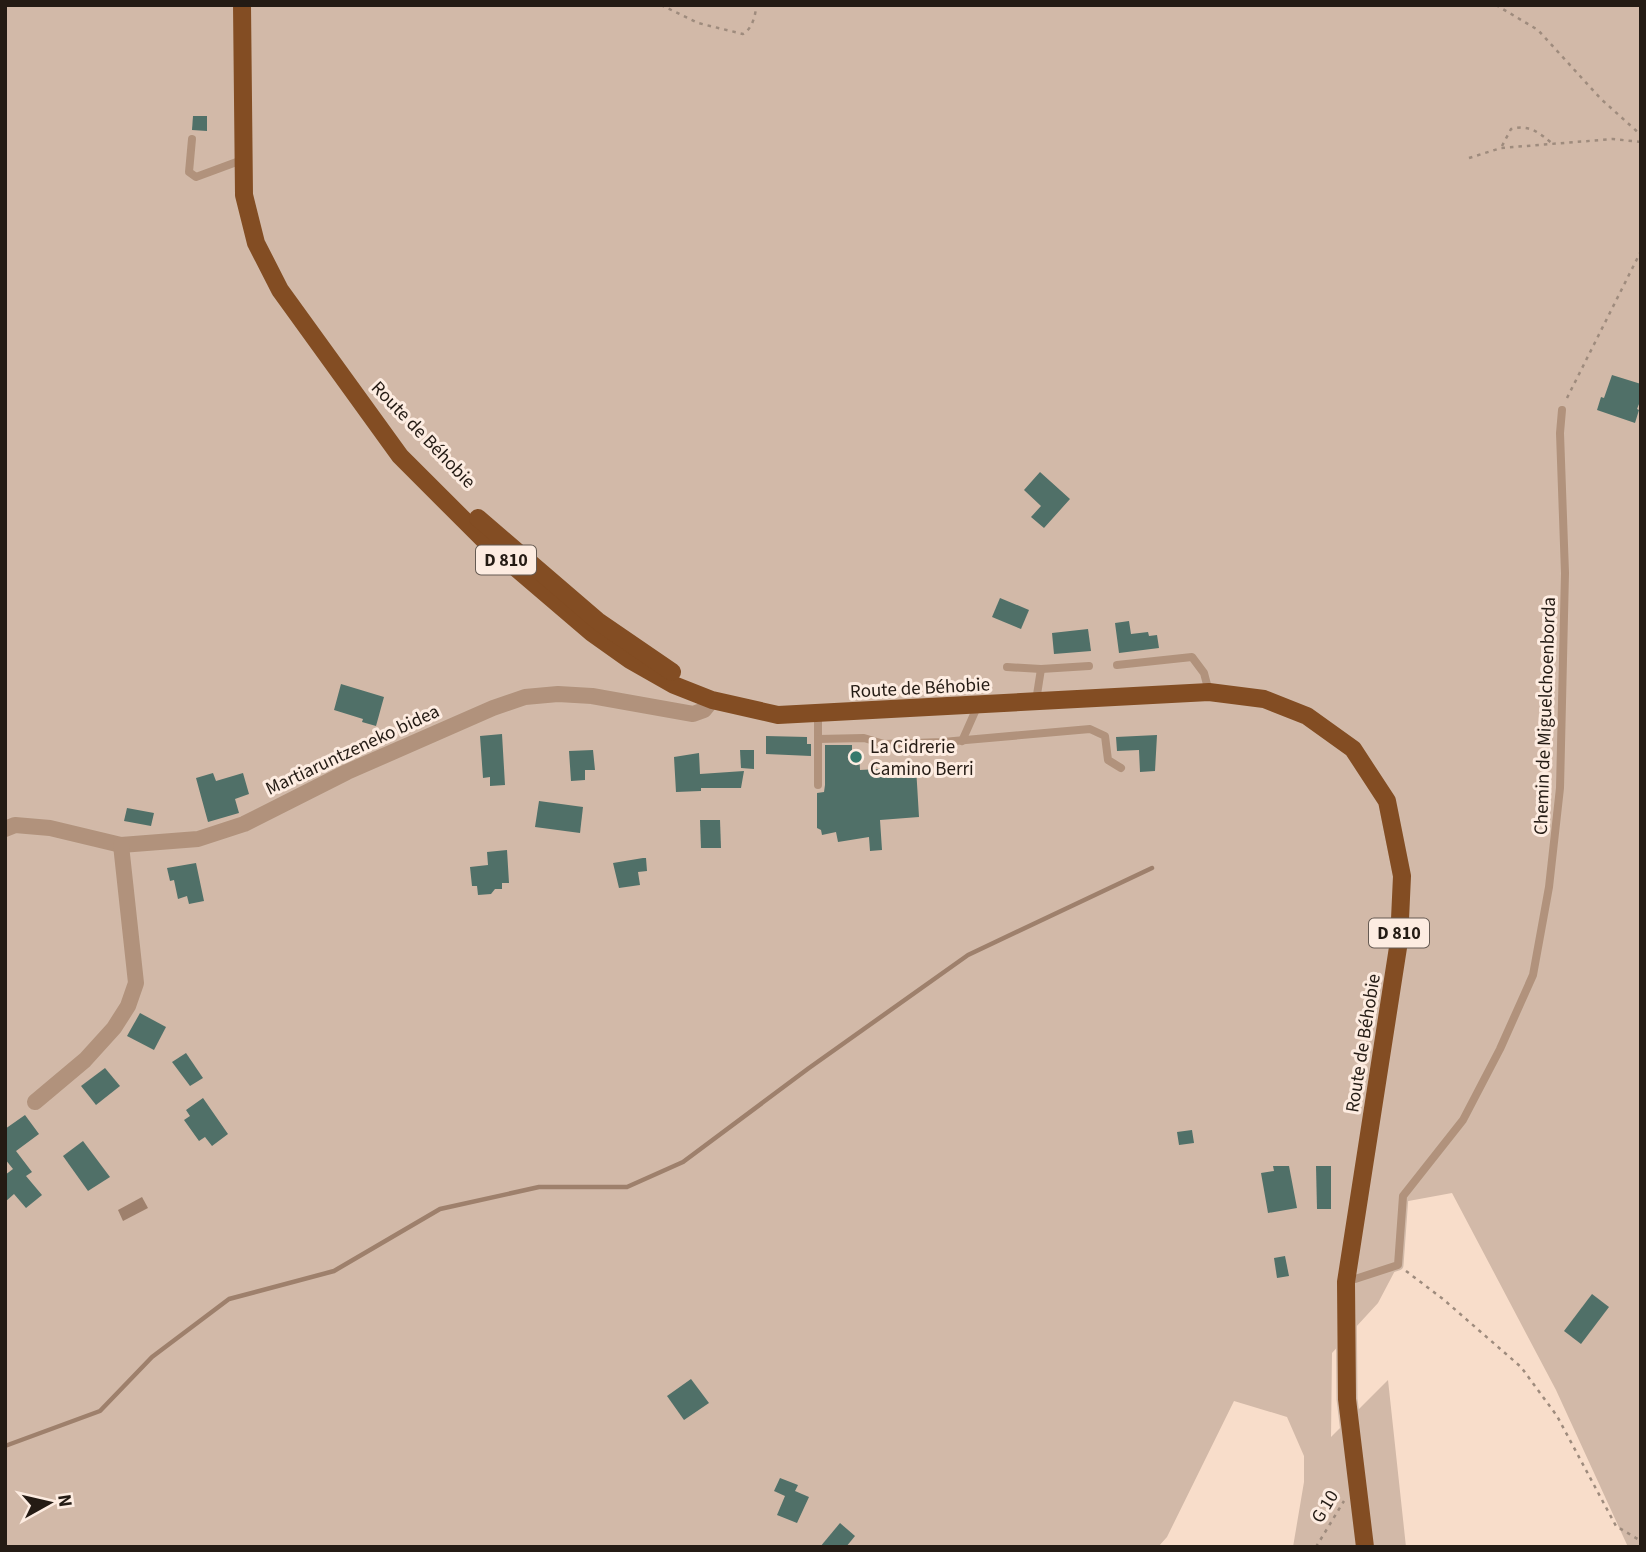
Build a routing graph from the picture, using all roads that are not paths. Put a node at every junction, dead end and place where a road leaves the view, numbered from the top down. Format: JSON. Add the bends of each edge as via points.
{"nodes":[{"id":1,"x":242,"y":5,"type":"edge"},
{"id":2,"x":192,"y":139,"type":"dead end"},
{"id":3,"x":242,"y":160,"type":"junction"},
{"id":4,"x":1562,"y":410,"type":"road end"},
{"id":5,"x":1117,"y":665,"type":"dead end"},
{"id":6,"x":1089,"y":666,"type":"dead end"},
{"id":7,"x":1007,"y":667,"type":"dead end"},
{"id":8,"x":1041,"y":669,"type":"junction"},
{"id":9,"x":1209,"y":692,"type":"junction"},
{"id":10,"x":712,"y":700,"type":"junction"},
{"id":11,"x":1036,"y":701,"type":"junction"},
{"id":12,"x":978,"y":705,"type":"junction"},
{"id":13,"x":818,"y":713,"type":"junction"},
{"id":14,"x":818,"y":739,"type":"junction"},
{"id":15,"x":962,"y":741,"type":"junction"},
{"id":16,"x":1121,"y":768,"type":"dead end"},
{"id":17,"x":818,"y":785,"type":"dead end"},
{"id":18,"x":5,"y":829,"type":"edge"},
{"id":19,"x":121,"y":845,"type":"junction"},
{"id":20,"x":35,"y":1102,"type":"dead end"},
{"id":21,"x":1346,"y":1282,"type":"junction"},
{"id":22,"x":1365,"y":1547,"type":"edge"}],
"edges":[{"from":1,"to":3,"type":"main road","name":"Route de Béhobie","number":"D 810"},
{"from":2,"to":3,"type":"lane","via":[[189,172],[196,177]]},
{"from":3,"to":10,"type":"main road","name":"Route de Béhobie","number":"D 810","via":[[244,195],[256,243],[280,290],[340,374],[404,448],[497,536],[599,622]]},
{"from":4,"to":21,"type":"lane","name":"Chemin de Miguelchoenborda","via":[[1565,573],[1560,788],[1533,975],[1463,1120],[1403,1196],[1398,1265]]},
{"from":5,"to":9,"type":"lane","via":[[1192,657],[1204,673]]},
{"from":6,"to":8,"type":"lane"},
{"from":7,"to":8,"type":"lane"},
{"from":8,"to":11,"type":"lane"},
{"from":9,"to":11,"type":"main road","name":"Route de Béhobie","number":"D 810"},
{"from":9,"to":21,"type":"main road","name":"Route de Béhobie","number":"D 810","via":[[1264,699],[1307,716],[1353,749],[1387,801],[1402,876],[1399,941]]},
{"from":10,"to":13,"type":"main road","name":"Route de Béhobie","number":"D 810","via":[[778,715]]},
{"from":10,"to":19,"type":"street","name":"Martiaruntzeneko bidea","via":[[693,714],[592,696],[525,697],[347,772],[244,824],[198,839]]},
{"from":11,"to":12,"type":"main road","name":"Route de Béhobie","number":"D 810"},
{"from":12,"to":13,"type":"main road","name":"Route de Béhobie","number":"D 810"},
{"from":12,"to":15,"type":"lane"},
{"from":13,"to":14,"type":"lane"},
{"from":14,"to":15,"type":"lane","via":[[864,738],[884,744]]},
{"from":14,"to":17,"type":"lane"},
{"from":15,"to":16,"type":"lane","via":[[1090,729],[1105,736],[1108,760]]},
{"from":18,"to":19,"type":"street","name":"Martiaruntzeneko bidea","via":[[15,825],[50,828]]},
{"from":19,"to":20,"type":"street","via":[[136,984],[114,1028],[85,1060]]},
{"from":21,"to":22,"type":"main road","name":"Route de Béhobie","number":"D 810","via":[[1347,1399]]}]}
